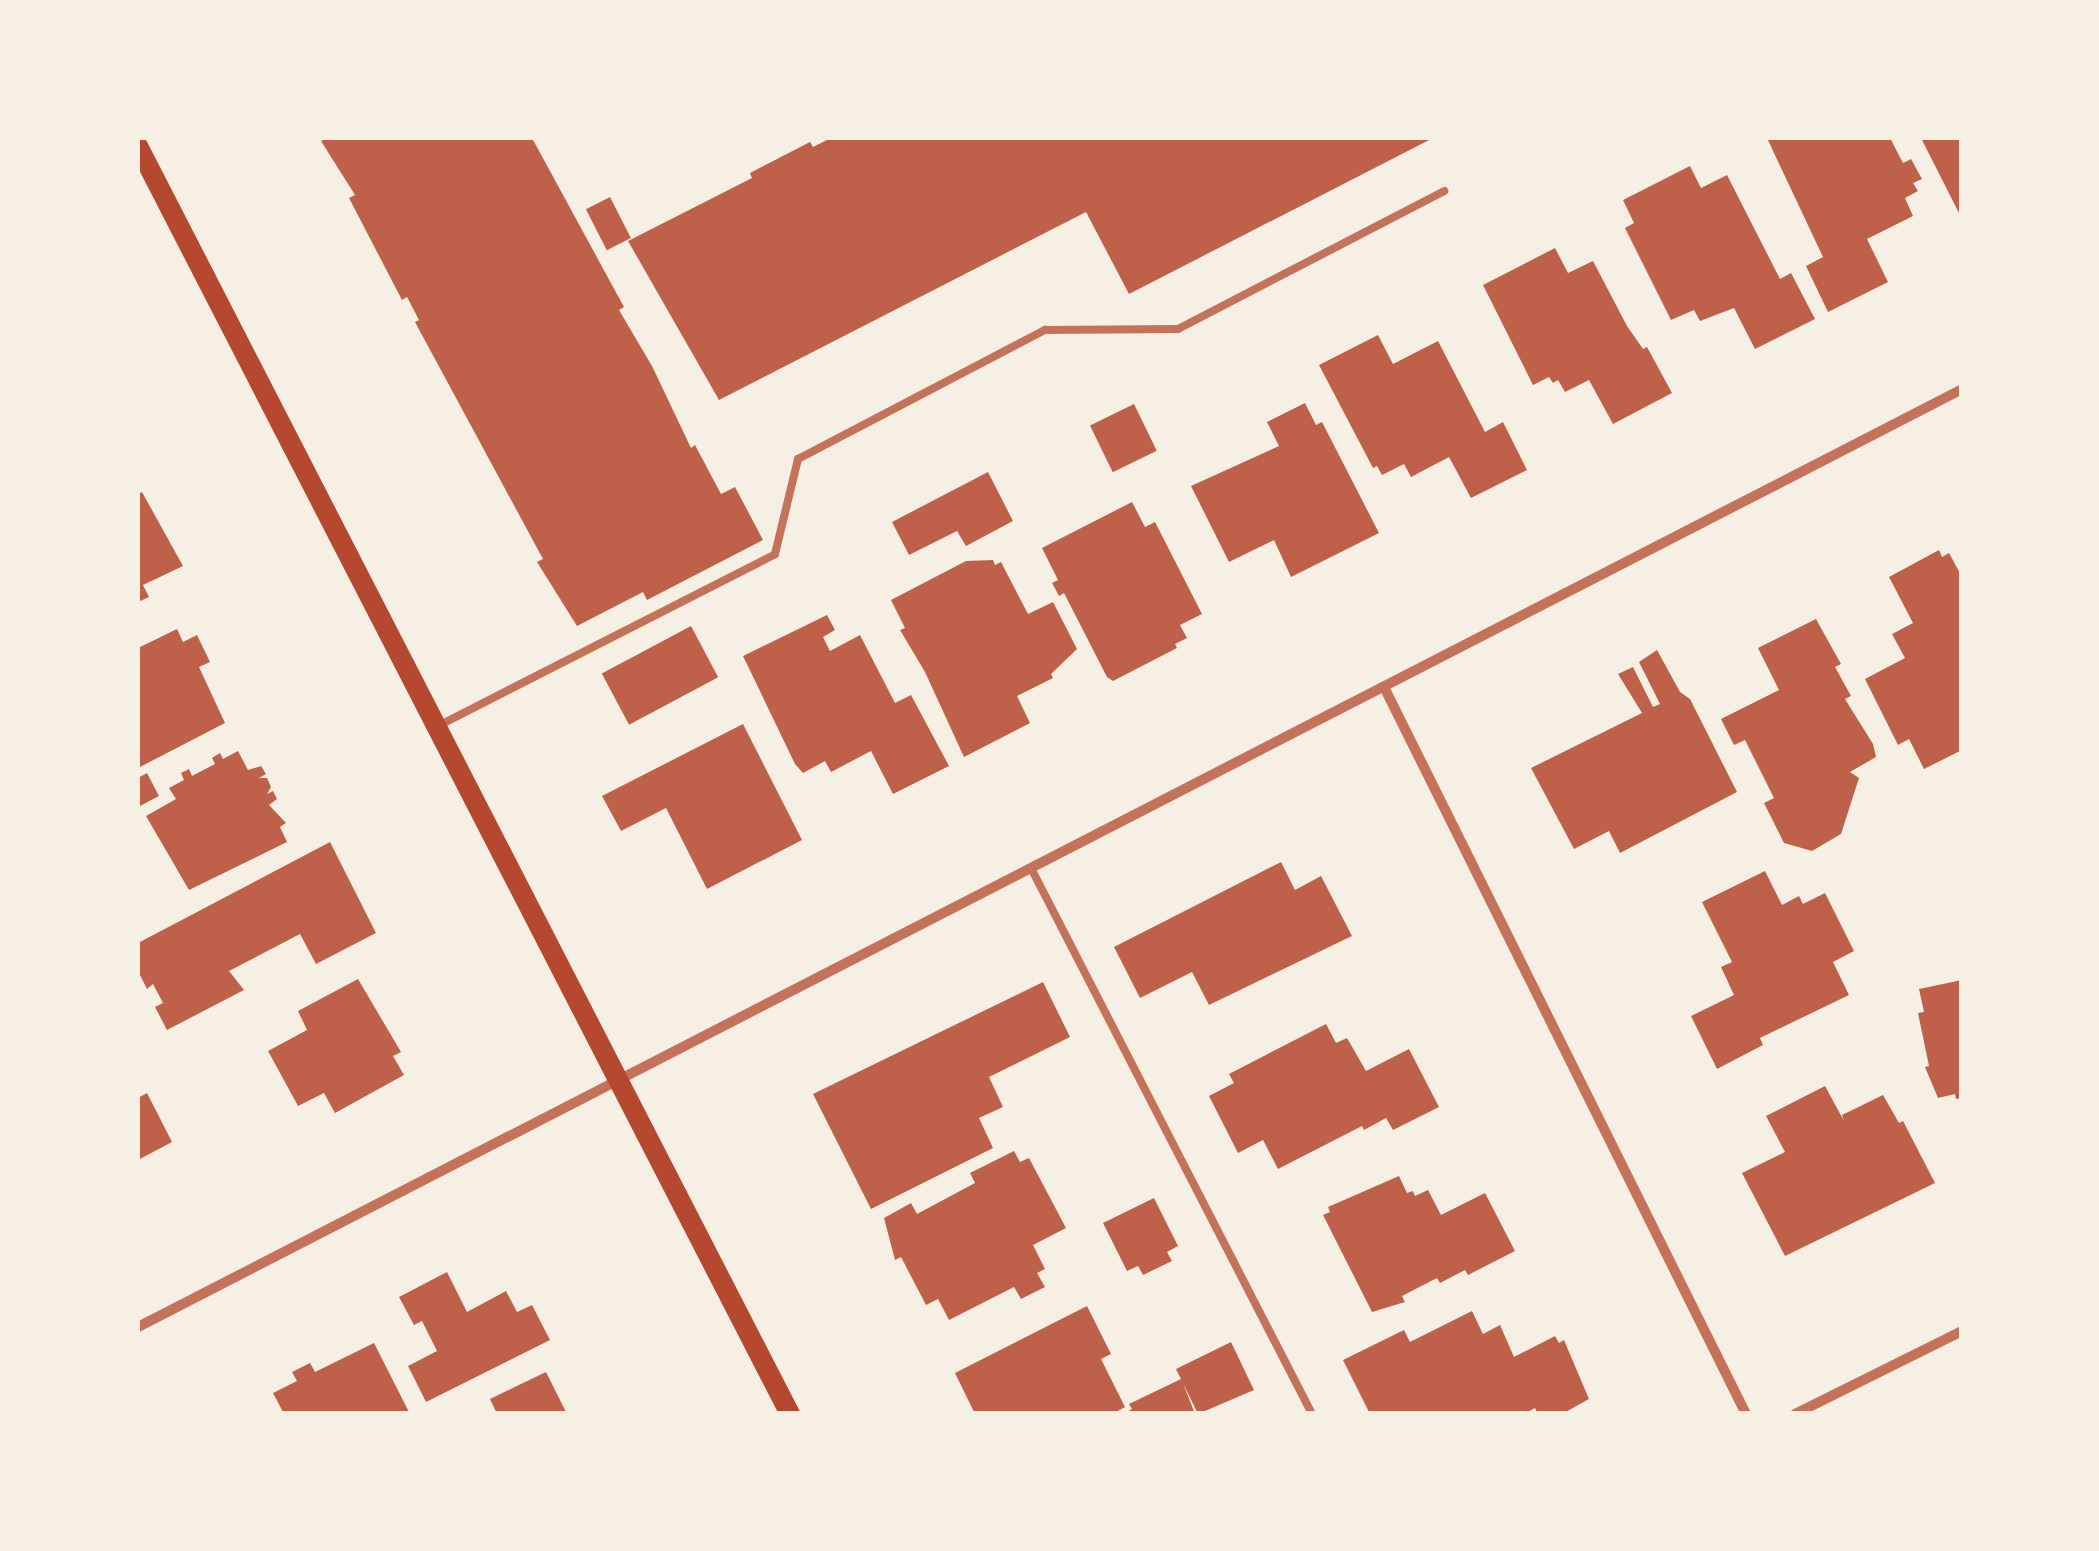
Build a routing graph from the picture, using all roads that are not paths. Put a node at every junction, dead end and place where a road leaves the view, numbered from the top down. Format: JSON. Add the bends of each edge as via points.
{"nodes":[{"id":1,"x":138,"y":146,"type":"edge"},
{"id":2,"x":1444,"y":190,"type":"dead end"},
{"id":3,"x":1962,"y":390,"type":"edge"},
{"id":4,"x":1385,"y":689,"type":"junction"},
{"id":5,"x":434,"y":728,"type":"junction"},
{"id":6,"x":1032,"y":870,"type":"junction"},
{"id":7,"x":622,"y":1082,"type":"junction"},
{"id":8,"x":138,"y":1327,"type":"edge"},
{"id":9,"x":1962,"y":1331,"type":"edge"},
{"id":10,"x":790,"y":1414,"type":"edge"},
{"id":11,"x":1312,"y":1414,"type":"edge"},
{"id":12,"x":1746,"y":1414,"type":"edge"},
{"id":13,"x":1795,"y":1414,"type":"edge"}],
"edges":[{"from":1,"to":5,"type":"main road"},
{"from":2,"to":5,"type":"lane","via":[[1178,328],[1045,330],[798,460],[775,554]]},
{"from":3,"to":4,"type":"street"},
{"from":4,"to":6,"type":"street"},
{"from":4,"to":12,"type":"street"},
{"from":5,"to":7,"type":"main road"},
{"from":6,"to":7,"type":"street"},
{"from":6,"to":11,"type":"lane"},
{"from":7,"to":8,"type":"street"},
{"from":7,"to":10,"type":"main road"},
{"from":9,"to":13,"type":"street"}]}
